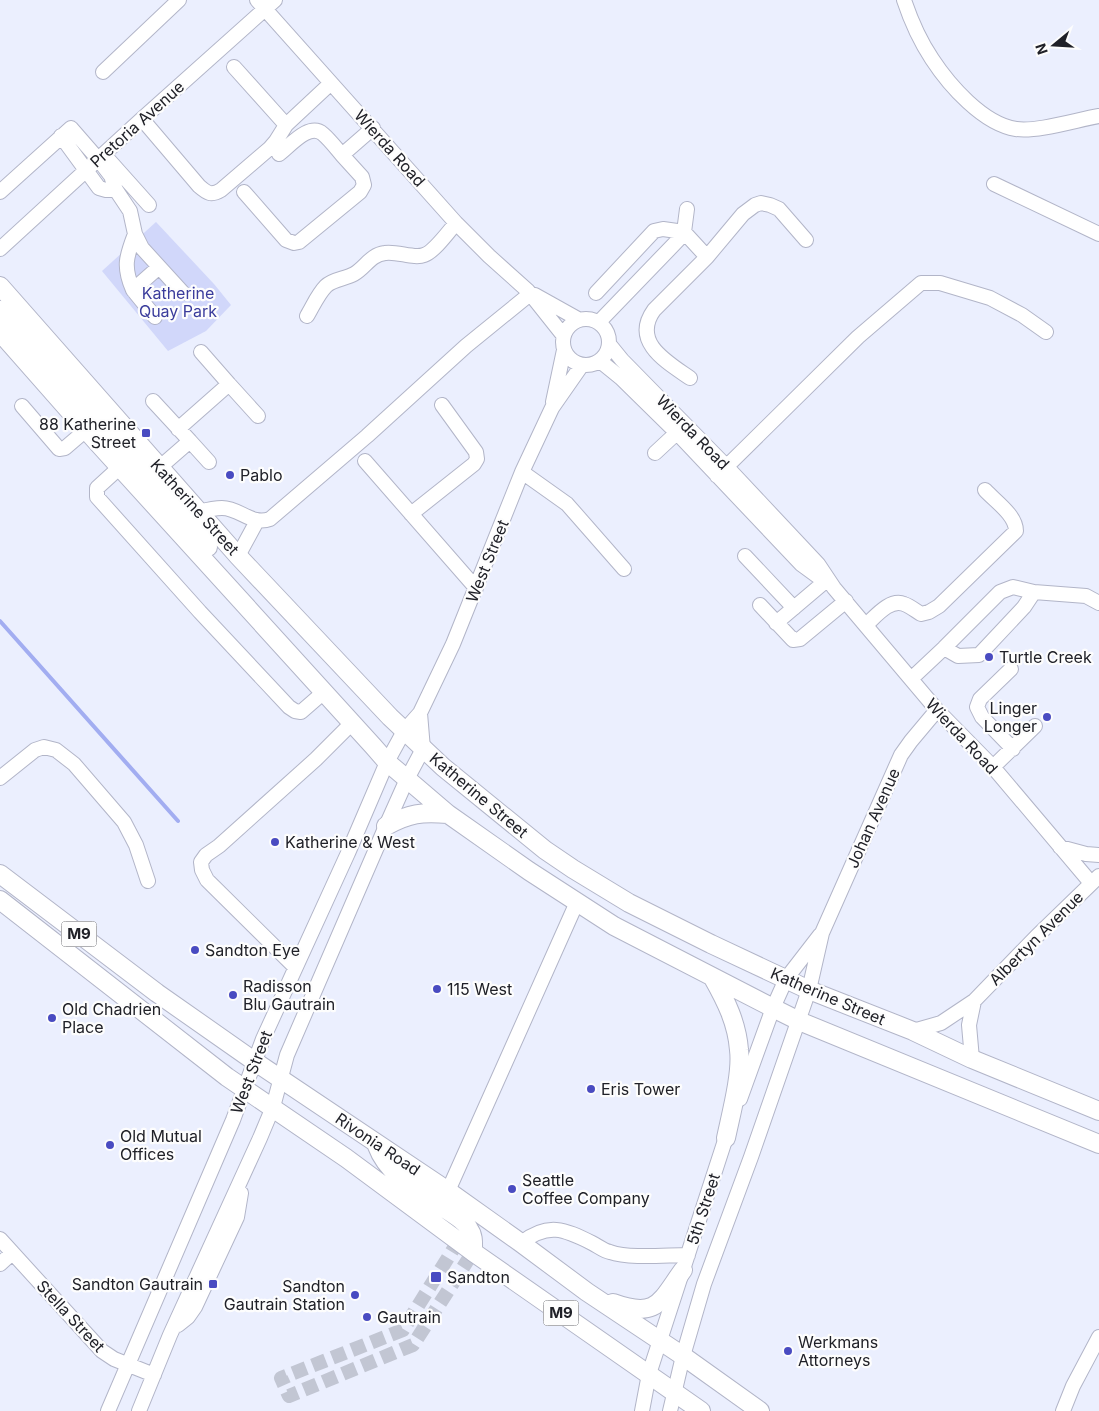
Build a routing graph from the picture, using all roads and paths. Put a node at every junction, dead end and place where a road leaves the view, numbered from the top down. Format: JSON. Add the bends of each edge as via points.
{"nodes":[{"id":1,"x":179,"y":0,"type":"edge"},
{"id":2,"x":904,"y":0,"type":"edge"},
{"id":3,"x":266,"y":3,"type":"edge"},
{"id":4,"x":234,"y":67,"type":"dead end"},
{"id":5,"x":103,"y":72,"type":"dead end"},
{"id":6,"x":331,"y":83,"type":"junction"},
{"id":7,"x":1099,"y":116,"type":"edge"},
{"id":8,"x":142,"y":119,"type":"junction"},
{"id":9,"x":286,"y":126,"type":"junction"},
{"id":10,"x":373,"y":128,"type":"junction"},
{"id":11,"x":65,"y":132,"type":"junction"},
{"id":12,"x":280,"y":154,"type":"dead end"},
{"id":13,"x":342,"y":155,"type":"junction"},
{"id":14,"x":101,"y":156,"type":"junction"},
{"id":15,"x":86,"y":169,"type":"junction"},
{"id":16,"x":994,"y":184,"type":"dead end"},
{"id":17,"x":116,"y":190,"type":"junction"},
{"id":18,"x":0,"y":192,"type":"edge"},
{"id":19,"x":244,"y":192,"type":"dead end"},
{"id":20,"x":149,"y":205,"type":"dead end"},
{"id":21,"x":687,"y":209,"type":"dead end"},
{"id":22,"x":456,"y":222,"type":"junction"},
{"id":23,"x":684,"y":232,"type":"junction"},
{"id":24,"x":136,"y":234,"type":"junction"},
{"id":25,"x":1099,"y":234,"type":"edge"},
{"id":26,"x":806,"y":240,"type":"dead end"},
{"id":27,"x":0,"y":249,"type":"edge"},
{"id":28,"x":707,"y":257,"type":"junction"},
{"id":29,"x":159,"y":267,"type":"junction"},
{"id":30,"x":0,"y":286,"type":"edge"},
{"id":31,"x":133,"y":290,"type":"junction"},
{"id":32,"x":529,"y":292,"type":"junction"},
{"id":33,"x":183,"y":293,"type":"dead end"},
{"id":34,"x":596,"y":293,"type":"dead end"},
{"id":35,"x":0,"y":310,"type":"edge"},
{"id":36,"x":307,"y":316,"type":"dead end"},
{"id":37,"x":155,"y":317,"type":"dead end"},
{"id":38,"x":578,"y":319,"type":"junction"},
{"id":39,"x":598,"y":322,"type":"junction"},
{"id":40,"x":0,"y":332,"type":"edge"},
{"id":41,"x":1046,"y":332,"type":"dead end"},
{"id":42,"x":563,"y":335,"type":"junction"},
{"id":43,"x":609,"y":344,"type":"junction"},
{"id":44,"x":564,"y":350,"type":"junction"},
{"id":45,"x":201,"y":352,"type":"dead end"},
{"id":46,"x":600,"y":361,"type":"junction"},
{"id":47,"x":582,"y":365,"type":"junction"},
{"id":48,"x":690,"y":378,"type":"dead end"},
{"id":49,"x":228,"y":384,"type":"junction"},
{"id":50,"x":153,"y":401,"type":"dead end"},
{"id":51,"x":442,"y":405,"type":"dead end"},
{"id":52,"x":22,"y":406,"type":"dead end"},
{"id":53,"x":552,"y":408,"type":"junction"},
{"id":54,"x":258,"y":416,"type":"dead end"},
{"id":55,"x":178,"y":429,"type":"junction"},
{"id":56,"x":682,"y":429,"type":"junction"},
{"id":57,"x":86,"y":430,"type":"junction"},
{"id":58,"x":190,"y":441,"type":"junction"},
{"id":59,"x":655,"y":453,"type":"dead end"},
{"id":60,"x":365,"y":461,"type":"dead end"},
{"id":61,"x":209,"y":462,"type":"dead end"},
{"id":62,"x":120,"y":467,"type":"junction"},
{"id":63,"x":159,"y":468,"type":"junction"},
{"id":64,"x":722,"y":471,"type":"junction"},
{"id":65,"x":522,"y":472,"type":"junction"},
{"id":66,"x":985,"y":490,"type":"dead end"},
{"id":67,"x":198,"y":512,"type":"junction"},
{"id":68,"x":411,"y":514,"type":"junction"},
{"id":69,"x":257,"y":521,"type":"junction"},
{"id":70,"x":238,"y":556,"type":"junction"},
{"id":71,"x":745,"y":556,"type":"dead end"},
{"id":72,"x":624,"y":569,"type":"dead end"},
{"id":73,"x":829,"y":583,"type":"junction"},
{"id":74,"x":476,"y":588,"type":"junction"},
{"id":75,"x":1034,"y":592,"type":"junction"},
{"id":76,"x":846,"y":601,"type":"junction"},
{"id":77,"x":1099,"y":603,"type":"edge"},
{"id":78,"x":760,"y":605,"type":"dead end"},
{"id":79,"x":794,"y":608,"type":"junction"},
{"id":80,"x":776,"y":623,"type":"junction"},
{"id":81,"x":866,"y":625,"type":"junction"},
{"id":82,"x":944,"y":648,"type":"junction"},
{"id":83,"x":1011,"y":669,"type":"dead end"},
{"id":84,"x":911,"y":678,"type":"junction"},
{"id":85,"x":324,"y":692,"type":"junction"},
{"id":86,"x":938,"y":710,"type":"junction"},
{"id":87,"x":420,"y":713,"type":"junction"},
{"id":88,"x":352,"y":723,"type":"junction"},
{"id":89,"x":1035,"y":726,"type":"dead end"},
{"id":90,"x":404,"y":731,"type":"junction"},
{"id":91,"x":423,"y":749,"type":"junction"},
{"id":92,"x":1013,"y":749,"type":"junction"},
{"id":93,"x":387,"y":762,"type":"junction"},
{"id":94,"x":992,"y":768,"type":"junction"},
{"id":95,"x":0,"y":778,"type":"edge"},
{"id":96,"x":407,"y":779,"type":"junction"},
{"id":97,"x":448,"y":814,"type":"junction"},
{"id":98,"x":386,"y":826,"type":"junction"},
{"id":99,"x":1060,"y":846,"type":"junction"},
{"id":100,"x":1099,"y":855,"type":"edge"},
{"id":101,"x":0,"y":874,"type":"edge"},
{"id":102,"x":1095,"y":879,"type":"edge"},
{"id":103,"x":148,"y":881,"type":"dead end"},
{"id":104,"x":0,"y":900,"type":"edge"},
{"id":105,"x":576,"y":902,"type":"junction"},
{"id":106,"x":822,"y":933,"type":"junction"},
{"id":107,"x":295,"y":967,"type":"junction"},
{"id":108,"x":713,"y":978,"type":"junction"},
{"id":109,"x":786,"y":979,"type":"junction"},
{"id":110,"x":809,"y":990,"type":"junction"},
{"id":111,"x":974,"y":1001,"type":"junction"},
{"id":112,"x":772,"y":1008,"type":"junction"},
{"id":113,"x":799,"y":1021,"type":"junction"},
{"id":114,"x":913,"y":1031,"type":"junction"},
{"id":115,"x":972,"y":1059,"type":"junction"},
{"id":116,"x":254,"y":1061,"type":"junction"},
{"id":117,"x":281,"y":1079,"type":"junction"},
{"id":118,"x":244,"y":1088,"type":"junction"},
{"id":119,"x":273,"y":1107,"type":"junction"},
{"id":120,"x":1099,"y":1111,"type":"edge"},
{"id":121,"x":726,"y":1138,"type":"junction"},
{"id":122,"x":376,"y":1143,"type":"junction"},
{"id":123,"x":1099,"y":1144,"type":"edge"},
{"id":124,"x":448,"y":1191,"type":"junction"},
{"id":125,"x":0,"y":1239,"type":"edge"},
{"id":126,"x":521,"y":1243,"type":"junction"},
{"id":127,"x":12,"y":1252,"type":"junction"},
{"id":128,"x":473,"y":1252,"type":"junction"},
{"id":129,"x":686,"y":1263,"type":"junction"},
{"id":130,"x":0,"y":1264,"type":"edge"},
{"id":131,"x":587,"y":1292,"type":"junction"},
{"id":132,"x":1099,"y":1337,"type":"edge"},
{"id":133,"x":659,"y":1341,"type":"junction"},
{"id":134,"x":683,"y":1356,"type":"junction"},
{"id":135,"x":1095,"y":1356,"type":"edge"},
{"id":136,"x":127,"y":1365,"type":"junction"},
{"id":137,"x":648,"y":1374,"type":"junction"},
{"id":138,"x":154,"y":1375,"type":"junction"},
{"id":139,"x":674,"y":1392,"type":"junction"},
{"id":140,"x":108,"y":1411,"type":"edge"},
{"id":141,"x":138,"y":1411,"type":"edge"},
{"id":142,"x":642,"y":1411,"type":"edge"},
{"id":143,"x":670,"y":1411,"type":"edge"},
{"id":144,"x":701,"y":1411,"type":"edge"},
{"id":145,"x":760,"y":1411,"type":"edge"},
{"id":146,"x":1063,"y":1411,"type":"edge"}],
"edges":[{"from":1,"to":5,"type":"street"},
{"from":2,"to":7,"type":"street","via":[[932,60],[982,114],[1007,127],[1028,130]]},
{"from":3,"to":6,"type":"street","name":"Wierda Road"},
{"from":3,"to":8,"type":"street","name":"Pretoria Avenue"},
{"from":4,"to":9,"type":"street"},
{"from":6,"to":9,"type":"street"},
{"from":6,"to":10,"type":"street","name":"Wierda Road"},
{"from":8,"to":9,"type":"street","via":[[199,186],[214,194],[270,148]]},
{"from":8,"to":14,"type":"street","name":"Pretoria Avenue"},
{"from":10,"to":13,"type":"street"},
{"from":10,"to":22,"type":"street","name":"Wierda Road"},
{"from":11,"to":14,"type":"street"},
{"from":11,"to":15,"type":"street"},
{"from":11,"to":18,"type":"street"},
{"from":12,"to":13,"type":"street","via":[[307,131],[315,130],[322,132]]},
{"from":13,"to":19,"type":"street","via":[[362,177],[364,185],[360,192],[299,242],[286,240]]},
{"from":14,"to":15,"type":"street","name":"Pretoria Avenue"},
{"from":14,"to":17,"type":"street"},
{"from":14,"to":20,"type":"street"},
{"from":15,"to":17,"type":"street","via":[[99,188]]},
{"from":15,"to":27,"type":"street","name":"Pretoria Avenue"},
{"from":16,"to":25,"type":"street"},
{"from":17,"to":24,"type":"street","via":[[130,210]]},
{"from":21,"to":23,"type":"street"},
{"from":22,"to":32,"type":"street","name":"Wierda Road"},
{"from":22,"to":36,"type":"street","via":[[424,256],[382,253],[372,257],[356,273],[330,283]]},
{"from":23,"to":28,"type":"street"},
{"from":23,"to":34,"type":"street","via":[[654,231]]},
{"from":23,"to":39,"type":"street"},
{"from":24,"to":29,"type":"street","via":[[142,248]]},
{"from":24,"to":31,"type":"street","via":[[126,258],[127,278]]},
{"from":26,"to":28,"type":"street","via":[[778,209],[762,203],[743,214]]},
{"from":28,"to":48,"type":"street","via":[[654,310],[646,327],[650,344],[659,357]]},
{"from":29,"to":31,"type":"street"},
{"from":29,"to":33,"type":"street"},
{"from":30,"to":63,"type":"main road","name":"Katherine Street"},
{"from":31,"to":37,"type":"street"},
{"from":32,"to":38,"type":"street","name":"Wierda Road"},
{"from":32,"to":42,"type":"street","name":"Wierda Road"},
{"from":32,"to":69,"type":"street","via":[[280,512],[270,519]]},
{"from":35,"to":93,"type":"main road","via":[[345,702],[376,740]]},
{"from":38,"to":39,"type":"street"},
{"from":38,"to":42,"type":"street","via":[[566,328]]},
{"from":39,"to":43,"type":"street","via":[[605,328]]},
{"from":40,"to":57,"type":"main road","name":"Katherine Street"},
{"from":41,"to":64,"type":"street","via":[[990,298],[940,283],[921,283],[847,348]]},
{"from":42,"to":44,"type":"street"},
{"from":43,"to":46,"type":"street"},
{"from":43,"to":56,"type":"street","name":"Wierda Road"},
{"from":44,"to":47,"type":"street","via":[[569,358]]},
{"from":44,"to":53,"type":"street","name":"West Street"},
{"from":45,"to":49,"type":"street"},
{"from":46,"to":47,"type":"street"},
{"from":46,"to":56,"type":"street","name":"Wierda Road"},
{"from":47,"to":53,"type":"street","name":"West Street"},
{"from":49,"to":54,"type":"street"},
{"from":49,"to":55,"type":"street"},
{"from":50,"to":55,"type":"street"},
{"from":51,"to":68,"type":"street","via":[[477,458],[474,464]]},
{"from":52,"to":57,"type":"street","via":[[59,449],[66,448]]},
{"from":53,"to":65,"type":"street","name":"West Street"},
{"from":55,"to":58,"type":"street"},
{"from":56,"to":59,"type":"street"},
{"from":56,"to":64,"type":"street","name":"Wierda Road"},
{"from":57,"to":62,"type":"main road","name":"Katherine Street"},
{"from":58,"to":61,"type":"street"},
{"from":58,"to":63,"type":"street"},
{"from":60,"to":68,"type":"street"},
{"from":62,"to":85,"type":"main road","name":"Katherine Street"},
{"from":62,"to":85,"type":"street","via":[[97,488],[97,496],[200,612],[295,711],[301,712]]},
{"from":63,"to":67,"type":"main road","name":"Katherine Street"},
{"from":64,"to":73,"type":"street","name":"Wierda Road","via":[[769,521],[801,564]]},
{"from":65,"to":72,"type":"street","via":[[567,504]]},
{"from":65,"to":74,"type":"street","name":"West Street"},
{"from":66,"to":81,"type":"street","via":[[1013,519],[1016,531],[939,606],[922,614],[902,603],[894,604],[887,606]]},
{"from":67,"to":69,"type":"street","via":[[222,508],[235,510]]},
{"from":67,"to":70,"type":"main road","name":"Katherine Street"},
{"from":68,"to":74,"type":"street"},
{"from":69,"to":70,"type":"street"},
{"from":70,"to":90,"type":"main road","name":"Katherine Street"},
{"from":71,"to":79,"type":"street"},
{"from":73,"to":76,"type":"street","name":"Wierda Road"},
{"from":73,"to":79,"type":"street"},
{"from":74,"to":87,"type":"street","name":"West Street"},
{"from":75,"to":77,"type":"street","via":[[1086,596]]},
{"from":75,"to":82,"type":"street","via":[[1013,587],[1000,592]]},
{"from":75,"to":82,"type":"street","via":[[979,655],[958,656]]},
{"from":76,"to":80,"type":"street","via":[[800,639],[791,639]]},
{"from":76,"to":81,"type":"street","name":"Wierda Road"},
{"from":78,"to":80,"type":"street"},
{"from":79,"to":80,"type":"street"},
{"from":81,"to":84,"type":"street","name":"Wierda Road"},
{"from":82,"to":84,"type":"street"},
{"from":83,"to":92,"type":"street","via":[[980,699],[977,707],[982,717]]},
{"from":84,"to":86,"type":"street","name":"Wierda Road"},
{"from":85,"to":88,"type":"main road","name":"Katherine Street"},
{"from":86,"to":94,"type":"street","name":"Wierda Road"},
{"from":86,"to":106,"type":"street","name":"Johan Avenue","via":[[910,740],[901,755]]},
{"from":87,"to":90,"type":"street","name":"West Street"},
{"from":87,"to":91,"type":"street"},
{"from":88,"to":93,"type":"main road","name":"Katherine Street"},
{"from":88,"to":107,"type":"street","via":[[201,862],[207,880]]},
{"from":89,"to":92,"type":"street"},
{"from":90,"to":91,"type":"main road","name":"Katherine Street"},
{"from":90,"to":93,"type":"street","name":"West Street"},
{"from":91,"to":96,"type":"street","name":"West Street"},
{"from":91,"to":109,"type":"main road","name":"Katherine Street","via":[[545,850],[573,869],[629,903]]},
{"from":92,"to":94,"type":"street"},
{"from":93,"to":96,"type":"main road","name":"Katherine Street"},
{"from":93,"to":107,"type":"street","name":"West Street"},
{"from":94,"to":99,"type":"street","name":"Wierda Road"},
{"from":95,"to":103,"type":"street","via":[[35,750],[44,747],[56,750],[74,764],[124,822]]},
{"from":96,"to":97,"type":"main road","name":"Katherine Street"},
{"from":96,"to":98,"type":"street","name":"West Street"},
{"from":97,"to":98,"type":"main road","via":[[424,812]]},
{"from":97,"to":105,"type":"main road","name":"Katherine Street"},
{"from":98,"to":117,"type":"street","name":"West Street","via":[[287,1054]]},
{"from":99,"to":100,"type":"street"},
{"from":99,"to":102,"type":"street","name":"Wierda Road"},
{"from":101,"to":116,"type":"main road","name":"Rivonia Road","number":"M9","via":[[157,994]]},
{"from":102,"to":111,"type":"street","name":"Albertyn Avenue"},
{"from":104,"to":118,"type":"main road","name":"Rivonia Road","number":"M9"},
{"from":105,"to":108,"type":"main road","name":"Katherine Street","via":[[614,926]]},
{"from":105,"to":124,"type":"street"},
{"from":106,"to":109,"type":"street","name":"Johan Avenue"},
{"from":106,"to":110,"type":"street","name":"Johan Avenue"},
{"from":107,"to":116,"type":"street","name":"West Street"},
{"from":108,"to":112,"type":"main road","name":"Katherine Street"},
{"from":108,"to":121,"type":"main road","via":[[732,1018],[740,1052]]},
{"from":109,"to":110,"type":"main road","name":"Katherine Street"},
{"from":109,"to":112,"type":"street","name":"Johan Avenue"},
{"from":110,"to":113,"type":"street","name":"5th Street"},
{"from":110,"to":114,"type":"main road","name":"Katherine Street"},
{"from":111,"to":114,"type":"street","name":"Albertyn Avenue","via":[[941,1024]]},
{"from":111,"to":115,"type":"street","via":[[969,1025]]},
{"from":112,"to":113,"type":"main road","name":"Katherine Street"},
{"from":112,"to":121,"type":"street","name":"5th Street"},
{"from":113,"to":123,"type":"main road","name":"Katherine Street"},
{"from":113,"to":134,"type":"street","name":"5th Street","via":[[713,1259]]},
{"from":114,"to":115,"type":"main road","name":"Katherine Street"},
{"from":115,"to":120,"type":"main road","name":"Katherine Street"},
{"from":116,"to":117,"type":"main road","name":"Rivonia Road","number":"M9"},
{"from":116,"to":118,"type":"street","name":"West Street"},
{"from":117,"to":119,"type":"street","name":"West Street"},
{"from":117,"to":122,"type":"main road","name":"Rivonia Road","number":"M9"},
{"from":118,"to":119,"type":"main road","name":"Rivonia Road","number":"M9"},
{"from":118,"to":136,"type":"street","name":"West Street","via":[[230,1128]]},
{"from":119,"to":128,"type":"main road","name":"Rivonia Road","number":"M9"},
{"from":119,"to":138,"type":"street","name":"West Street"},
{"from":121,"to":129,"type":"street","name":"5th Street"},
{"from":122,"to":124,"type":"main road","name":"Rivonia Road","number":"M9"},
{"from":122,"to":128,"type":"main road","via":[[392,1170],[469,1227],[474,1239]]},
{"from":124,"to":126,"type":"main road","name":"Rivonia Road","number":"M9"},
{"from":125,"to":127,"type":"street","name":"Stella Street"},
{"from":126,"to":129,"type":"street","via":[[540,1231],[553,1228],[571,1232],[610,1252]]},
{"from":126,"to":131,"type":"main road","name":"Rivonia Road","number":"M9"},
{"from":127,"to":130,"type":"street"},
{"from":127,"to":136,"type":"street","name":"Stella Street","via":[[102,1351]]},
{"from":128,"to":137,"type":"main road","name":"Rivonia Road","number":"M9"},
{"from":129,"to":131,"type":"main road","via":[[669,1293],[650,1308],[632,1309]]},
{"from":129,"to":133,"type":"street","name":"5th Street"},
{"from":131,"to":133,"type":"main road","name":"Rivonia Road","number":"M9"},
{"from":132,"to":135,"type":"street"},
{"from":133,"to":134,"type":"main road","name":"Rivonia Road","number":"M9"},
{"from":133,"to":137,"type":"street","name":"5th Street"},
{"from":134,"to":139,"type":"street","name":"5th Street"},
{"from":134,"to":145,"type":"main road","name":"Rivonia Road","number":"M9"},
{"from":135,"to":146,"type":"street","via":[[1073,1386]]},
{"from":136,"to":138,"type":"street","name":"Stella Street"},
{"from":136,"to":140,"type":"street","name":"West Street"},
{"from":137,"to":139,"type":"main road","name":"Rivonia Road","number":"M9"},
{"from":137,"to":142,"type":"street","name":"5th Street"},
{"from":138,"to":141,"type":"street","name":"West Street"},
{"from":139,"to":143,"type":"street","name":"5th Street"},
{"from":139,"to":144,"type":"main road","name":"Rivonia Road","number":"M9"}]}
